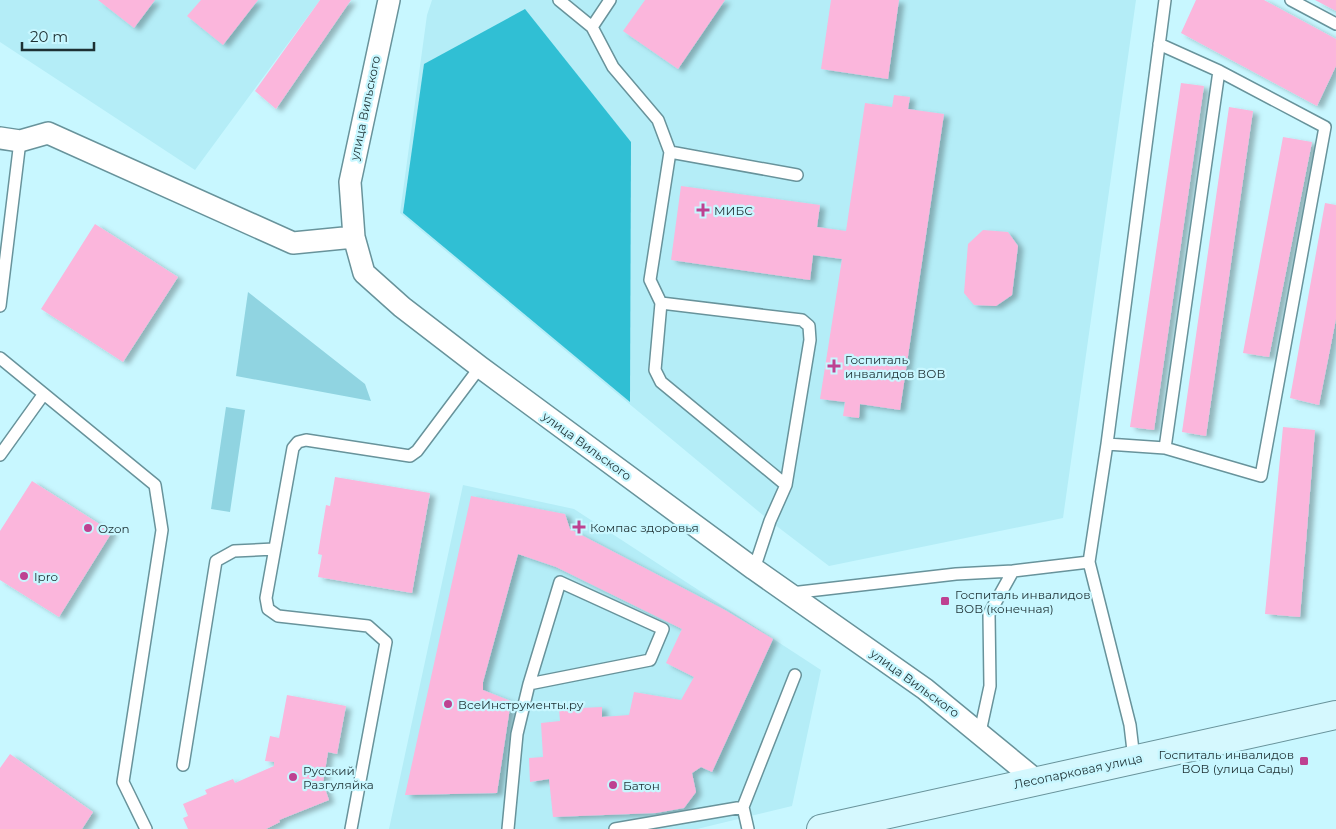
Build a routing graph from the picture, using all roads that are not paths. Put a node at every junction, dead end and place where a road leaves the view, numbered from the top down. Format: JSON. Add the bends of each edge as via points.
{"nodes":[{"id":1,"x":389,"y":0,"type":"edge"},
{"id":2,"x":559,"y":0,"type":"edge"},
{"id":3,"x":610,"y":0,"type":"edge"},
{"id":4,"x":1165,"y":0,"type":"edge"},
{"id":5,"x":1291,"y":0,"type":"edge"},
{"id":6,"x":1336,"y":24,"type":"edge"},
{"id":7,"x":592,"y":27,"type":"junction"},
{"id":8,"x":1160,"y":44,"type":"junction"},
{"id":9,"x":1219,"y":71,"type":"junction"},
{"id":10,"x":10,"y":140,"type":"edge"},
{"id":11,"x":670,"y":152,"type":"junction"},
{"id":12,"x":797,"y":175,"type":"dead end"},
{"id":13,"x":354,"y":237,"type":"junction"},
{"id":14,"x":660,"y":303,"type":"junction"},
{"id":15,"x":0,"y":306,"type":"edge"},
{"id":16,"x":0,"y":358,"type":"edge"},
{"id":17,"x":480,"y":368,"type":"junction"},
{"id":18,"x":43,"y":395,"type":"junction"},
{"id":19,"x":1107,"y":444,"type":"junction"},
{"id":20,"x":1165,"y":448,"type":"junction"},
{"id":21,"x":0,"y":455,"type":"edge"},
{"id":22,"x":786,"y":486,"type":"junction"},
{"id":23,"x":274,"y":549,"type":"junction"},
{"id":24,"x":1089,"y":562,"type":"junction"},
{"id":25,"x":754,"y":569,"type":"junction"},
{"id":26,"x":1013,"y":571,"type":"junction"},
{"id":27,"x":789,"y":594,"type":"junction"},
{"id":28,"x":795,"y":675,"type":"dead end"},
{"id":29,"x":529,"y":684,"type":"junction"},
{"id":30,"x":1336,"y":715,"type":"edge"},
{"id":31,"x":980,"y":732,"type":"junction"},
{"id":32,"x":1134,"y":759,"type":"junction"},
{"id":33,"x":183,"y":765,"type":"dead end"},
{"id":34,"x":1037,"y":780,"type":"junction"},
{"id":35,"x":742,"y":807,"type":"junction"},
{"id":36,"x":145,"y":828,"type":"edge"},
{"id":37,"x":351,"y":829,"type":"edge"},
{"id":38,"x":508,"y":829,"type":"edge"},
{"id":39,"x":615,"y":829,"type":"edge"},
{"id":40,"x":748,"y":829,"type":"edge"},
{"id":41,"x":821,"y":829,"type":"edge"}],
"edges":[{"from":1,"to":13,"type":"street","name":"улица Вильского","via":[[350,182]]},
{"from":2,"to":7,"type":"lane"},
{"from":3,"to":7,"type":"lane"},
{"from":4,"to":8,"type":"lane"},
{"from":5,"to":6,"type":"lane"},
{"from":7,"to":11,"type":"lane","via":[[614,67],[658,120]]},
{"from":8,"to":9,"type":"lane"},
{"from":8,"to":19,"type":"lane"},
{"from":9,"to":20,"type":"lane"},
{"from":9,"to":20,"type":"lane","via":[[1325,127],[1261,476]]},
{"from":10,"to":13,"type":"street","via":[[48,132],[292,243]]},
{"from":10,"to":15,"type":"lane"},
{"from":11,"to":12,"type":"lane"},
{"from":11,"to":14,"type":"lane","via":[[650,280]]},
{"from":13,"to":17,"type":"street","name":"улица Вильского","via":[[364,272],[402,307]]},
{"from":14,"to":22,"type":"lane","via":[[654,370],[661,382]]},
{"from":14,"to":22,"type":"lane","via":[[802,320],[809,326],[810,340]]},
{"from":16,"to":18,"type":"lane"},
{"from":17,"to":23,"type":"lane","via":[[410,456],[306,440],[298,442],[293,448]]},
{"from":17,"to":25,"type":"street","name":"улица Вильского"},
{"from":18,"to":21,"type":"lane"},
{"from":18,"to":36,"type":"lane","via":[[154,485],[162,530],[123,782]]},
{"from":19,"to":20,"type":"lane"},
{"from":19,"to":24,"type":"lane"},
{"from":22,"to":25,"type":"lane"},
{"from":23,"to":33,"type":"lane","via":[[234,551],[216,561]]},
{"from":23,"to":37,"type":"lane","via":[[266,598],[268,610],[278,616],[368,626],[386,642]]},
{"from":24,"to":26,"type":"lane"},
{"from":24,"to":32,"type":"lane","via":[[1130,725]]},
{"from":25,"to":27,"type":"street","name":"улица Вильского"},
{"from":26,"to":27,"type":"lane","via":[[956,574]]},
{"from":26,"to":31,"type":"lane","via":[[989,614],[990,686]]},
{"from":27,"to":31,"type":"street","name":"улица Вильского","via":[[925,689]]},
{"from":28,"to":35,"type":"lane"},
{"from":29,"to":29,"type":"lane","via":[[560,582],[663,630],[650,660]]},
{"from":29,"to":38,"type":"lane","via":[[517,734]]},
{"from":30,"to":32,"type":"main road","name":"Лесопарковая улица"},
{"from":31,"to":34,"type":"street","name":"улица Вильского"},
{"from":32,"to":34,"type":"main road","name":"Лесопарковая улица"},
{"from":34,"to":41,"type":"main road","name":"Лесопарковая улица"},
{"from":35,"to":39,"type":"lane"},
{"from":35,"to":40,"type":"lane"}]}
